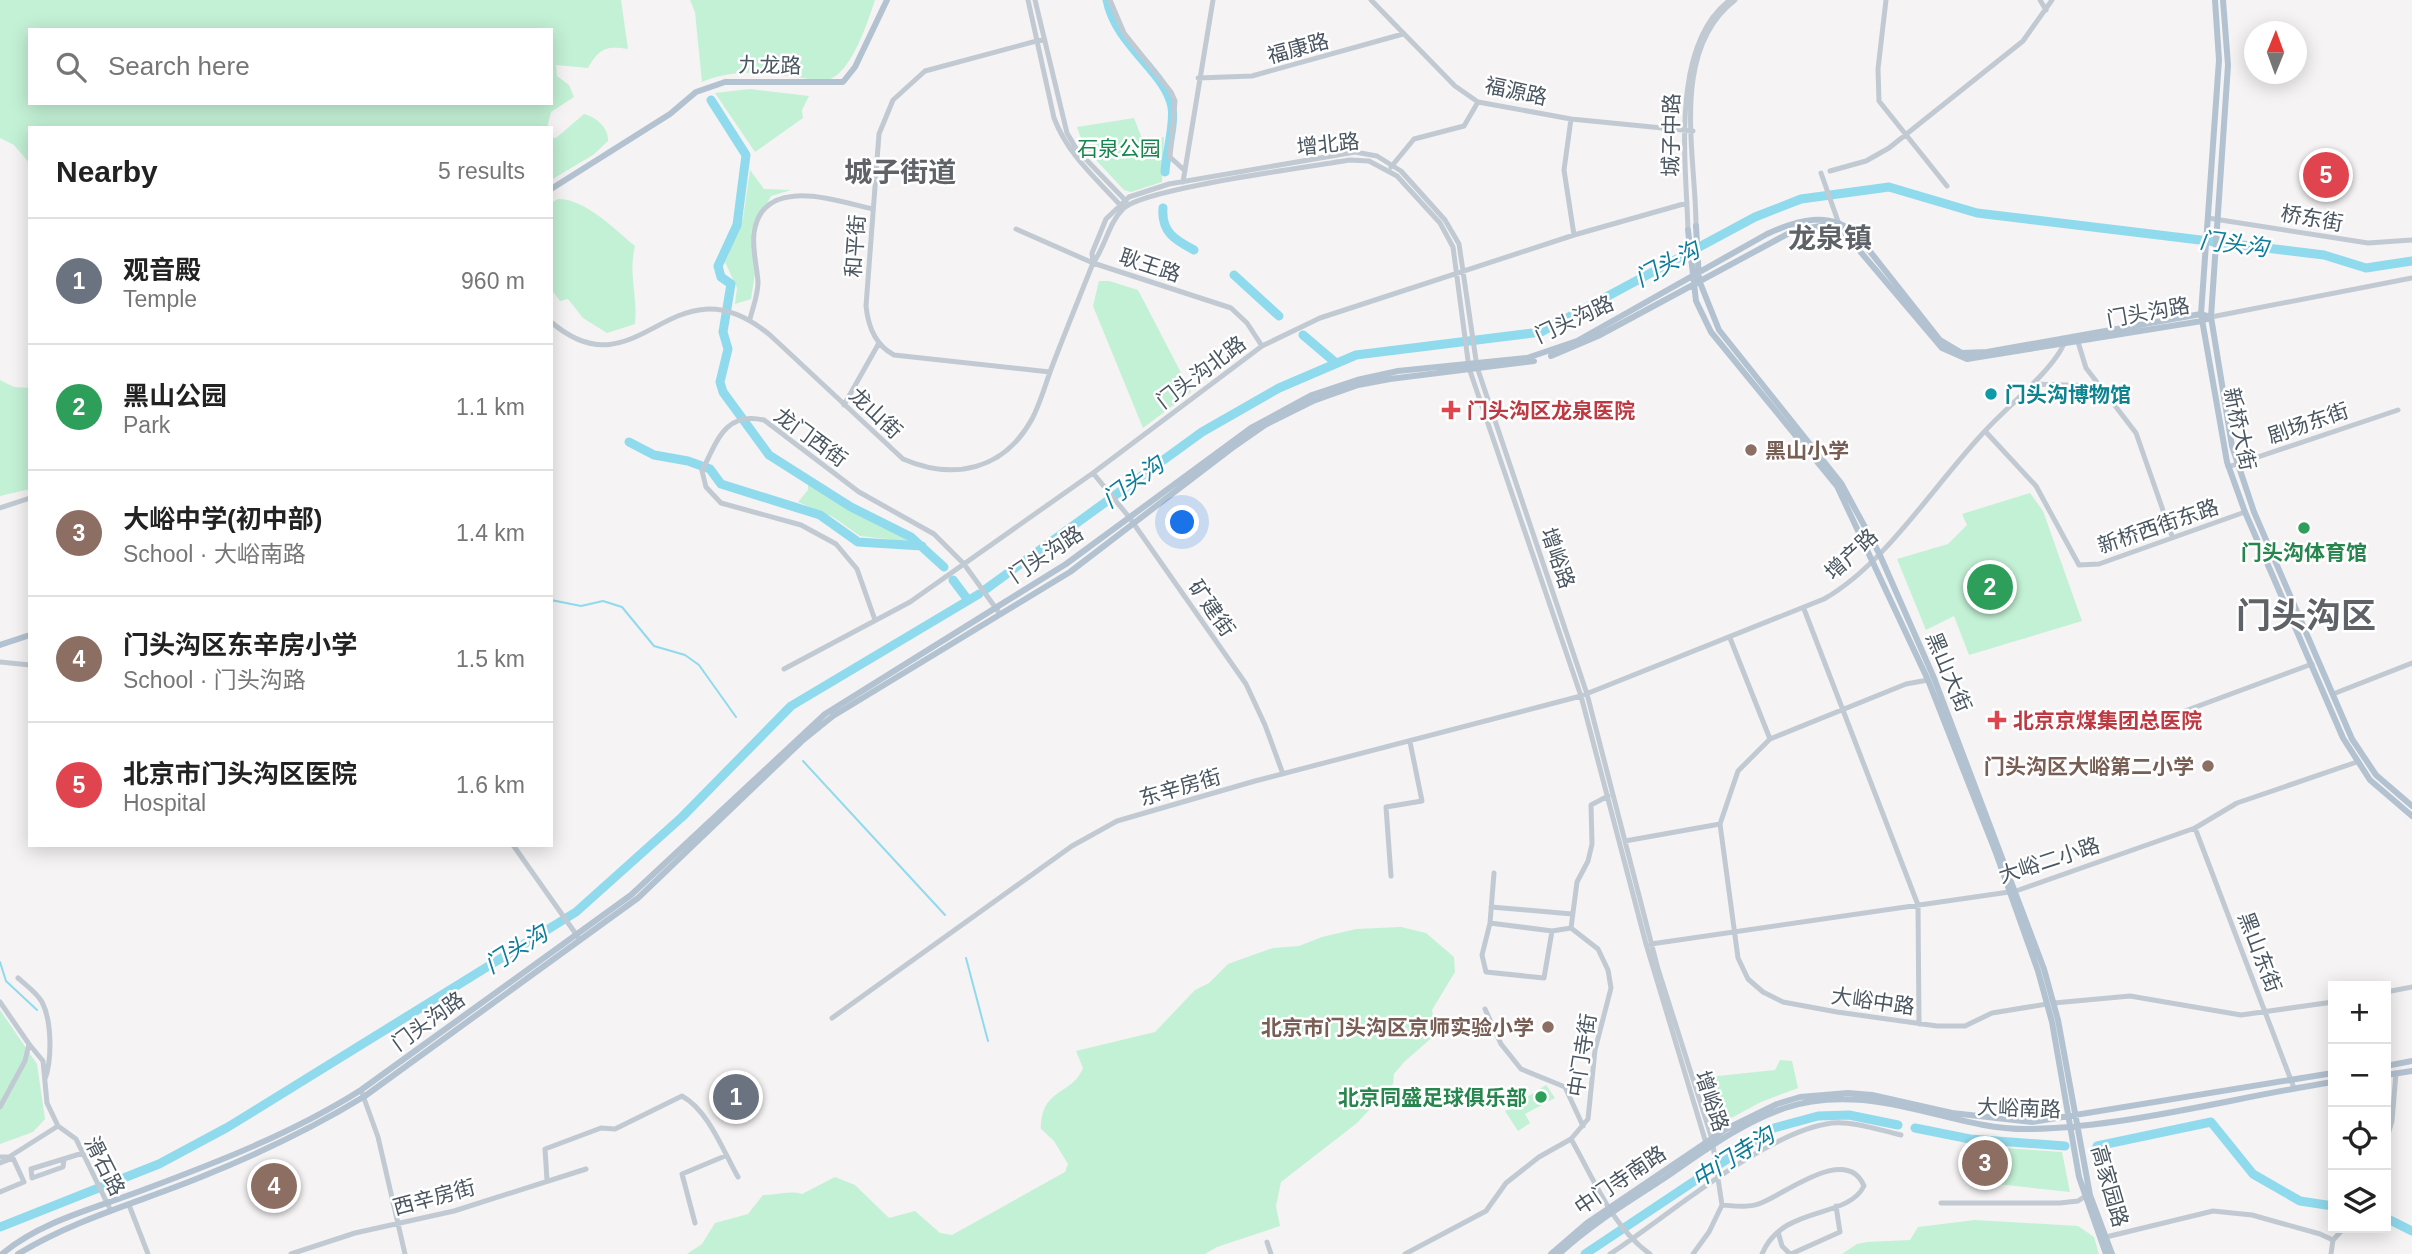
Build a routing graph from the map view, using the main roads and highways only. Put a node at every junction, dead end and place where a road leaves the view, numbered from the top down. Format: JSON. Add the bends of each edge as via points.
{"nodes":[{"id":1,"x":887,"y":0,"type":"edge"},
{"id":2,"x":2215,"y":0,"type":"edge"},
{"id":3,"x":2223,"y":0,"type":"edge"},
{"id":4,"x":553,"y":188,"type":"edge"},
{"id":5,"x":1696,"y":226,"type":"road end"},
{"id":6,"x":1688,"y":230,"type":"road end"},
{"id":7,"x":1696,"y":279,"type":"junction"},
{"id":8,"x":2211,"y":317,"type":"junction"},
{"id":9,"x":2202,"y":318,"type":"junction"},
{"id":10,"x":2063,"y":342,"type":"junction"},
{"id":11,"x":1472,"y":365,"type":"junction"},
{"id":12,"x":998,"y":611,"type":"junction"},
{"id":13,"x":28,"y":636,"type":"edge"},
{"id":14,"x":0,"y":645,"type":"edge"},
{"id":15,"x":2412,"y":806,"type":"edge"},
{"id":16,"x":2412,"y":816,"type":"edge"},
{"id":17,"x":2013,"y":892,"type":"junction"},
{"id":18,"x":2412,"y":1062,"type":"edge"},
{"id":19,"x":2391,"y":1065,"type":"edge"},
{"id":20,"x":2412,"y":1070,"type":"edge"},
{"id":21,"x":2328,"y":1074,"type":"edge"},
{"id":22,"x":2391,"y":1074,"type":"edge"},
{"id":23,"x":2328,"y":1084,"type":"edge"},
{"id":24,"x":363,"y":1093,"type":"junction"},
{"id":25,"x":2071,"y":1118,"type":"junction"},
{"id":26,"x":2072,"y":1127,"type":"junction"},
{"id":27,"x":1710,"y":1143,"type":"junction"},
{"id":28,"x":107,"y":1203,"type":"junction"},
{"id":29,"x":1611,"y":1210,"type":"junction"},
{"id":30,"x":1,"y":1254,"type":"edge"},
{"id":31,"x":18,"y":1254,"type":"edge"},
{"id":32,"x":1551,"y":1254,"type":"edge"},
{"id":33,"x":1559,"y":1254,"type":"edge"},
{"id":34,"x":2106,"y":1254,"type":"edge"},
{"id":35,"x":2112,"y":1254,"type":"edge"}],
"edges":[{"from":1,"to":4,"type":"main road","name":"九龙路","via":[[843,82],[725,82],[696,92],[670,114]]},
{"from":2,"to":9,"type":"main road","name":"新桥大街","via":[[2219,60]]},
{"from":3,"to":8,"type":"main road","name":"新桥大街","via":[[2228,65]]},
{"from":5,"to":7,"type":"main road"},
{"from":6,"to":7,"type":"main road","name":"城子中路"},
{"from":7,"to":10,"type":"main road","name":"门头沟路","via":[[1793,231],[1839,225],[1930,336],[1954,355],[1991,357]]},
{"from":7,"to":11,"type":"main road","name":"门头沟路","via":[[1562,353],[1522,363]]},
{"from":7,"to":17,"type":"main road","name":"黑山大街","via":[[1719,330],[1841,483],[1879,553],[1934,678]]},
{"from":7,"to":17,"type":"main road","name":"黑山大街","via":[[1696,301],[1711,332],[1837,486],[1928,680]]},
{"from":8,"to":9,"type":"main road","name":"门头沟路"},
{"from":8,"to":15,"type":"main road","name":"新桥大街","via":[[2236,464],[2352,739],[2369,766]]},
{"from":9,"to":10,"type":"main road","name":"门头沟路"},
{"from":9,"to":10,"type":"main road","name":"门头沟路"},
{"from":9,"to":16,"type":"main road","name":"新桥大街","via":[[2228,467],[2245,512],[2343,738],[2380,791]]},
{"from":11,"to":12,"type":"main road","name":"门头沟路","via":[[1358,385],[1265,425],[1070,572]]},
{"from":11,"to":12,"type":"main road","name":"门头沟路","via":[[1398,371],[1312,395],[1251,428]]},
{"from":12,"to":24,"type":"main road","name":"门头沟路","via":[[823,724],[638,898]]},
{"from":13,"to":14,"type":"main road"},
{"from":17,"to":25,"type":"main road","name":"黑山大街","via":[[2050,1003]]},
{"from":18,"to":19,"type":"main road"},
{"from":20,"to":22,"type":"main road"},
{"from":21,"to":25,"type":"main road","name":"大峪南路"},
{"from":23,"to":26,"type":"main road","name":"大峪南路"},
{"from":24,"to":28,"type":"main road","name":"门头沟路","via":[[268,1140]]},
{"from":24,"to":28,"type":"main road","name":"门头沟路","via":[[310,1128],[202,1177],[129,1205]]},
{"from":25,"to":26,"type":"main road","name":"黑山大街"},
{"from":25,"to":27,"type":"main road","name":"大峪南路","via":[[2008,1121],[1872,1095],[1814,1094],[1777,1104]]},
{"from":26,"to":27,"type":"main road","name":"大峪南路","via":[[2000,1128],[1839,1099],[1772,1112]]},
{"from":26,"to":34,"type":"main road","name":"高家园路","via":[[2084,1197]]},
{"from":26,"to":35,"type":"main road","name":"高家园路"},
{"from":27,"to":29,"type":"main road","name":"中门寺南路"},
{"from":28,"to":30,"type":"main road","name":"门头沟路","via":[[53,1223]]},
{"from":28,"to":31,"type":"main road","name":"门头沟路"},
{"from":29,"to":32,"type":"main road","name":"中门寺南路"},
{"from":29,"to":33,"type":"main road","name":"中门寺南路"}]}
